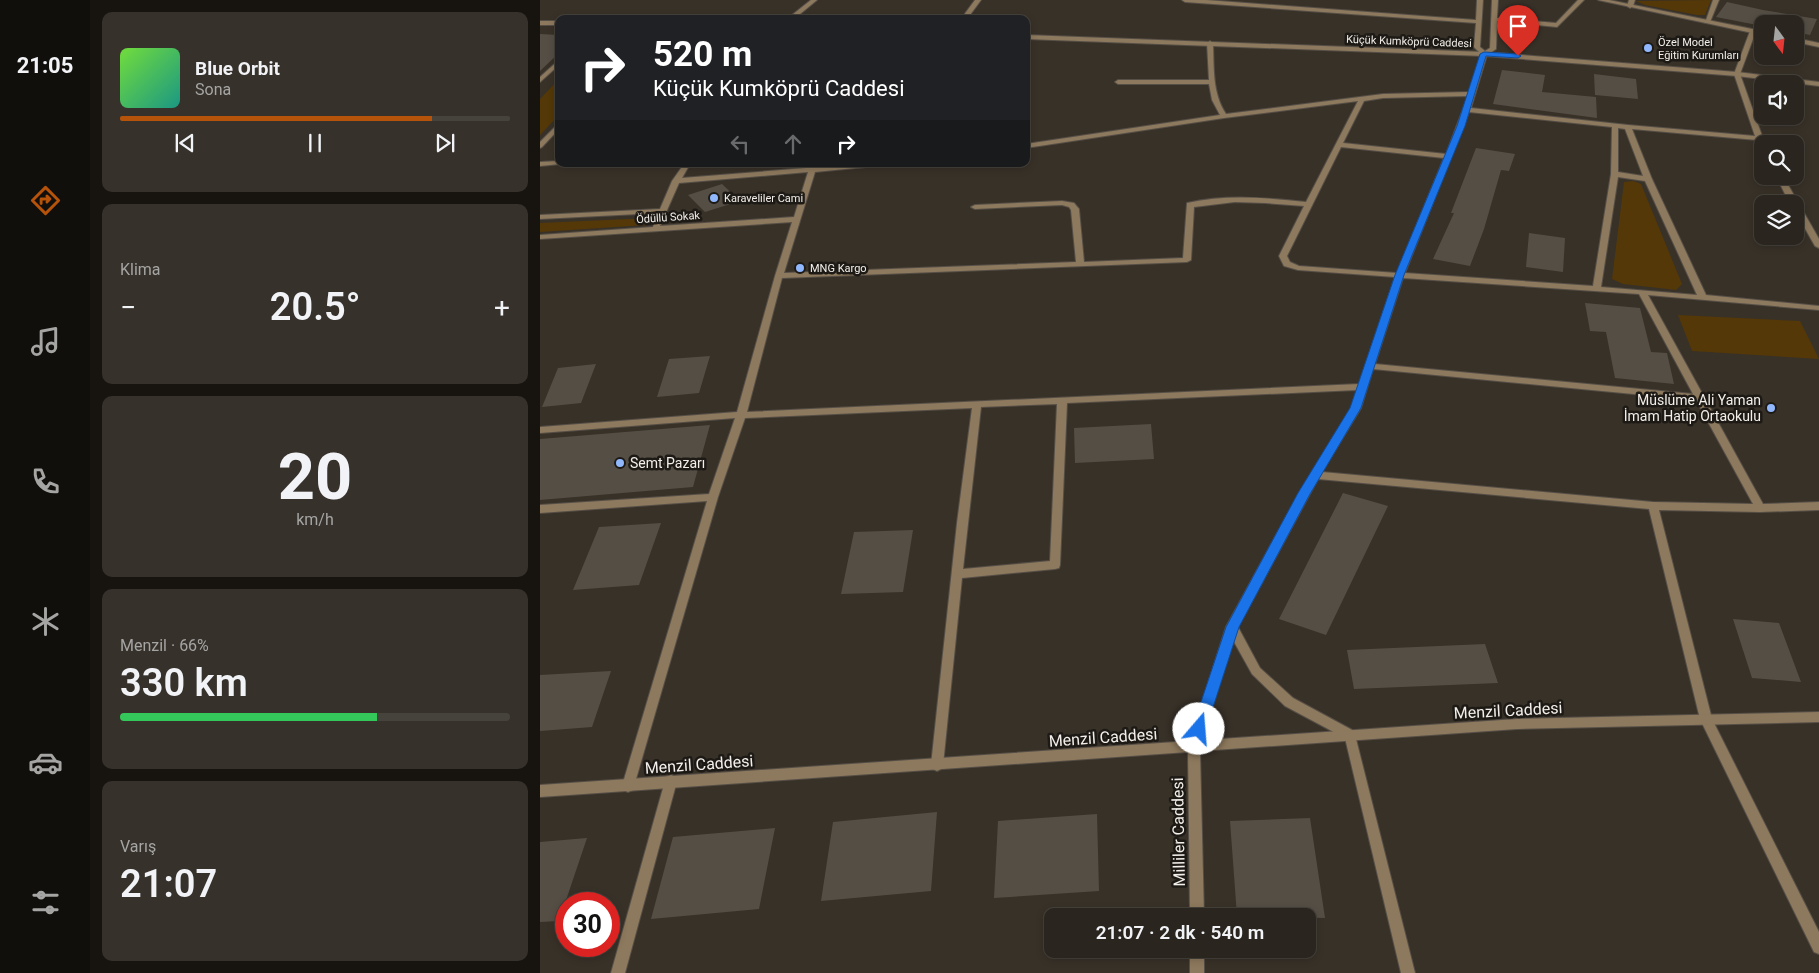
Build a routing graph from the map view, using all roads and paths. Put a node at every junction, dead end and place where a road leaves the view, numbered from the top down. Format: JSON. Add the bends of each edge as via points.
{"nodes":[{"id":1,"x":814,"y":0,"type":"edge"},
{"id":2,"x":978,"y":0,"type":"edge"},
{"id":3,"x":1186,"y":0,"type":"edge"},
{"id":4,"x":1480,"y":0,"type":"edge"},
{"id":5,"x":1495,"y":0,"type":"edge"},
{"id":6,"x":1581,"y":0,"type":"edge"},
{"id":7,"x":1601,"y":0,"type":"edge"},
{"id":8,"x":1716,"y":0,"type":"edge"},
{"id":9,"x":1631,"y":3,"type":"edge"},
{"id":10,"x":795,"y":15,"type":"edge"},
{"id":11,"x":967,"y":15,"type":"edge"},
{"id":12,"x":1494,"y":19,"type":"junction"},
{"id":13,"x":1478,"y":22,"type":"junction"},
{"id":14,"x":1707,"y":22,"type":"junction"},
{"id":15,"x":540,"y":23,"type":"edge"},
{"id":16,"x":555,"y":24,"type":"edge"},
{"id":17,"x":1753,"y":31,"type":"joint"},
{"id":18,"x":1030,"y":37,"type":"edge"},
{"id":19,"x":1804,"y":42,"type":"edge"},
{"id":20,"x":1210,"y":43,"type":"junction"},
{"id":21,"x":1819,"y":45,"type":"edge"},
{"id":22,"x":1484,"y":54,"type":"junction"},
{"id":23,"x":555,"y":66,"type":"edge"},
{"id":24,"x":1737,"y":74,"type":"junction"},
{"id":25,"x":540,"y":80,"type":"edge"},
{"id":26,"x":1118,"y":82,"type":"dead end"},
{"id":27,"x":1213,"y":82,"type":"junction"},
{"id":28,"x":1819,"y":84,"type":"edge"},
{"id":29,"x":1472,"y":94,"type":"junction"},
{"id":30,"x":1362,"y":99,"type":"junction"},
{"id":31,"x":1467,"y":110,"type":"junction"},
{"id":32,"x":1224,"y":116,"type":"junction"},
{"id":33,"x":1615,"y":126,"type":"junction"},
{"id":34,"x":1628,"y":127,"type":"junction"},
{"id":35,"x":555,"y":129,"type":"edge"},
{"id":36,"x":1757,"y":135,"type":"edge"},
{"id":37,"x":1754,"y":138,"type":"edge"},
{"id":38,"x":1030,"y":145,"type":"edge"},
{"id":39,"x":1340,"y":145,"type":"junction"},
{"id":40,"x":540,"y":146,"type":"edge"},
{"id":41,"x":1449,"y":156,"type":"junction"},
{"id":42,"x":555,"y":163,"type":"edge"},
{"id":43,"x":540,"y":164,"type":"edge"},
{"id":44,"x":685,"y":167,"type":"edge"},
{"id":45,"x":844,"y":167,"type":"edge"},
{"id":46,"x":812,"y":170,"type":"junction"},
{"id":47,"x":1615,"y":174,"type":"junction"},
{"id":48,"x":1648,"y":179,"type":"junction"},
{"id":49,"x":676,"y":181,"type":"junction"},
{"id":50,"x":1310,"y":205,"type":"junction"},
{"id":51,"x":975,"y":207,"type":"dead end"},
{"id":52,"x":663,"y":211,"type":"junction"},
{"id":53,"x":540,"y":217,"type":"edge"},
{"id":54,"x":797,"y":219,"type":"junction"},
{"id":55,"x":1804,"y":220,"type":"edge"},
{"id":56,"x":655,"y":230,"type":"junction"},
{"id":57,"x":540,"y":237,"type":"edge"},
{"id":58,"x":1819,"y":246,"type":"edge"},
{"id":59,"x":1080,"y":264,"type":"junction"},
{"id":60,"x":1400,"y":275,"type":"junction"},
{"id":61,"x":779,"y":276,"type":"junction"},
{"id":62,"x":1597,"y":289,"type":"junction"},
{"id":63,"x":1642,"y":292,"type":"junction"},
{"id":64,"x":1703,"y":298,"type":"junction"},
{"id":65,"x":1819,"y":308,"type":"edge"},
{"id":66,"x":1370,"y":366,"type":"junction"},
{"id":67,"x":1363,"y":387,"type":"junction"},
{"id":68,"x":1699,"y":397,"type":"junction"},
{"id":69,"x":1062,"y":401,"type":"junction"},
{"id":70,"x":977,"y":404,"type":"junction"},
{"id":71,"x":741,"y":415,"type":"junction"},
{"id":72,"x":540,"y":430,"type":"edge"},
{"id":73,"x":1315,"y":475,"type":"junction"},
{"id":74,"x":713,"y":497,"type":"junction"},
{"id":75,"x":1654,"y":506,"type":"junction"},
{"id":76,"x":1819,"y":506,"type":"edge"},
{"id":77,"x":540,"y":508,"type":"edge"},
{"id":78,"x":1760,"y":508,"type":"junction"},
{"id":79,"x":957,"y":574,"type":"junction"},
{"id":80,"x":1232,"y":627,"type":"junction"},
{"id":81,"x":1819,"y":717,"type":"edge"},
{"id":82,"x":1706,"y":719,"type":"junction"},
{"id":83,"x":1350,"y":735,"type":"junction"},
{"id":84,"x":1194,"y":746,"type":"junction"},
{"id":85,"x":937,"y":765,"type":"junction"},
{"id":86,"x":671,"y":781,"type":"junction"},
{"id":87,"x":628,"y":786,"type":"junction"},
{"id":88,"x":540,"y":791,"type":"edge"},
{"id":89,"x":1196,"y":908,"type":"edge"},
{"id":90,"x":1819,"y":947,"type":"edge"},
{"id":91,"x":1197,"y":958,"type":"edge"},
{"id":92,"x":618,"y":973,"type":"edge"},
{"id":93,"x":1197,"y":973,"type":"edge"},
{"id":94,"x":1408,"y":973,"type":"edge"}],
"edges":[{"from":1,"to":10,"type":"street"},
{"from":2,"to":11,"type":"street"},
{"from":3,"to":13,"type":"street"},
{"from":4,"to":13,"type":"street"},
{"from":5,"to":12,"type":"street"},
{"from":6,"to":12,"type":"street","via":[[1557,25]]},
{"from":7,"to":9,"type":"street"},
{"from":8,"to":14,"type":"street"},
{"from":9,"to":14,"type":"street"},
{"from":12,"to":22,"type":"street","name":"Milliler Caddesi","via":[[1493,49]]},
{"from":13,"to":22,"type":"street","via":[[1477,47]]},
{"from":14,"to":17,"type":"street"},
{"from":15,"to":16,"type":"street"},
{"from":17,"to":24,"type":"street"},
{"from":18,"to":20,"type":"street","name":"Küçük Kumköprü Caddesi"},
{"from":19,"to":21,"type":"street"},
{"from":20,"to":22,"type":"street","name":"Küçük Kumköprü Caddesi"},
{"from":20,"to":27,"type":"street"},
{"from":22,"to":24,"type":"street","name":"Küçük Kumköprü Caddesi"},
{"from":22,"to":29,"type":"street","name":"Milliler Caddesi"},
{"from":23,"to":25,"type":"street"},
{"from":24,"to":28,"type":"street","name":"Küçük Kumköprü Caddesi"},
{"from":24,"to":36,"type":"street"},
{"from":26,"to":27,"type":"street"},
{"from":27,"to":32,"type":"street","via":[[1217,108]]},
{"from":29,"to":30,"type":"street"},
{"from":29,"to":31,"type":"street","name":"Milliler Caddesi"},
{"from":30,"to":32,"type":"street"},
{"from":30,"to":39,"type":"street"},
{"from":31,"to":33,"type":"street"},
{"from":31,"to":41,"type":"street","name":"Milliler Caddesi"},
{"from":32,"to":38,"type":"street"},
{"from":33,"to":34,"type":"street"},
{"from":33,"to":47,"type":"street"},
{"from":34,"to":37,"type":"street"},
{"from":34,"to":48,"type":"street"},
{"from":35,"to":40,"type":"street"},
{"from":39,"to":41,"type":"street"},
{"from":39,"to":50,"type":"street"},
{"from":41,"to":60,"type":"street","name":"Milliler Caddesi"},
{"from":42,"to":43,"type":"street"},
{"from":44,"to":49,"type":"street"},
{"from":45,"to":46,"type":"street"},
{"from":46,"to":49,"type":"street"},
{"from":46,"to":54,"type":"street"},
{"from":47,"to":48,"type":"street"},
{"from":47,"to":62,"type":"street"},
{"from":48,"to":64,"type":"street"},
{"from":49,"to":52,"type":"street"},
{"from":50,"to":59,"type":"street","via":[[1259,199],[1208,200],[1190,205],[1187,260]]},
{"from":50,"to":60,"type":"street","via":[[1283,256],[1287,264],[1298,268]]},
{"from":51,"to":59,"type":"street","via":[[1071,205],[1075,209]]},
{"from":52,"to":53,"type":"street"},
{"from":52,"to":56,"type":"street"},
{"from":54,"to":56,"type":"street","name":"Ödüllü Sokak"},
{"from":54,"to":61,"type":"street"},
{"from":55,"to":58,"type":"street"},
{"from":56,"to":57,"type":"street","name":"Ödüllü Sokak"},
{"from":59,"to":61,"type":"street"},
{"from":60,"to":62,"type":"street"},
{"from":60,"to":66,"type":"street","name":"Milliler Caddesi"},
{"from":61,"to":71,"type":"street"},
{"from":62,"to":63,"type":"street"},
{"from":63,"to":64,"type":"street"},
{"from":63,"to":68,"type":"street"},
{"from":64,"to":65,"type":"street"},
{"from":66,"to":67,"type":"street","name":"Milliler Caddesi"},
{"from":66,"to":68,"type":"street"},
{"from":67,"to":69,"type":"street"},
{"from":67,"to":73,"type":"street","name":"Milliler Caddesi","via":[[1356,408]]},
{"from":68,"to":78,"type":"street"},
{"from":69,"to":70,"type":"street"},
{"from":69,"to":79,"type":"street","via":[[1055,565]]},
{"from":70,"to":71,"type":"street"},
{"from":70,"to":79,"type":"street"},
{"from":71,"to":72,"type":"street"},
{"from":71,"to":74,"type":"street"},
{"from":73,"to":75,"type":"street"},
{"from":73,"to":80,"type":"street","name":"Milliler Caddesi"},
{"from":74,"to":77,"type":"street"},
{"from":74,"to":87,"type":"street"},
{"from":75,"to":78,"type":"street"},
{"from":75,"to":82,"type":"street"},
{"from":76,"to":78,"type":"street"},
{"from":79,"to":85,"type":"street"},
{"from":80,"to":83,"type":"street","via":[[1256,671],[1289,702]]},
{"from":80,"to":84,"type":"street","name":"Milliler Caddesi"},
{"from":81,"to":82,"type":"street","name":"Menzil Caddesi"},
{"from":82,"to":83,"type":"street","name":"Menzil Caddesi","via":[[1517,724]]},
{"from":82,"to":90,"type":"street"},
{"from":83,"to":84,"type":"street","name":"Menzil Caddesi"},
{"from":83,"to":94,"type":"street"},
{"from":84,"to":85,"type":"street","name":"Menzil Caddesi"},
{"from":84,"to":89,"type":"street","name":"Milliler Caddesi"},
{"from":85,"to":86,"type":"street","name":"Menzil Caddesi"},
{"from":86,"to":87,"type":"street","name":"Menzil Caddesi"},
{"from":86,"to":92,"type":"street"},
{"from":87,"to":88,"type":"street","name":"Menzil Caddesi"},
{"from":91,"to":93,"type":"street"}]}
